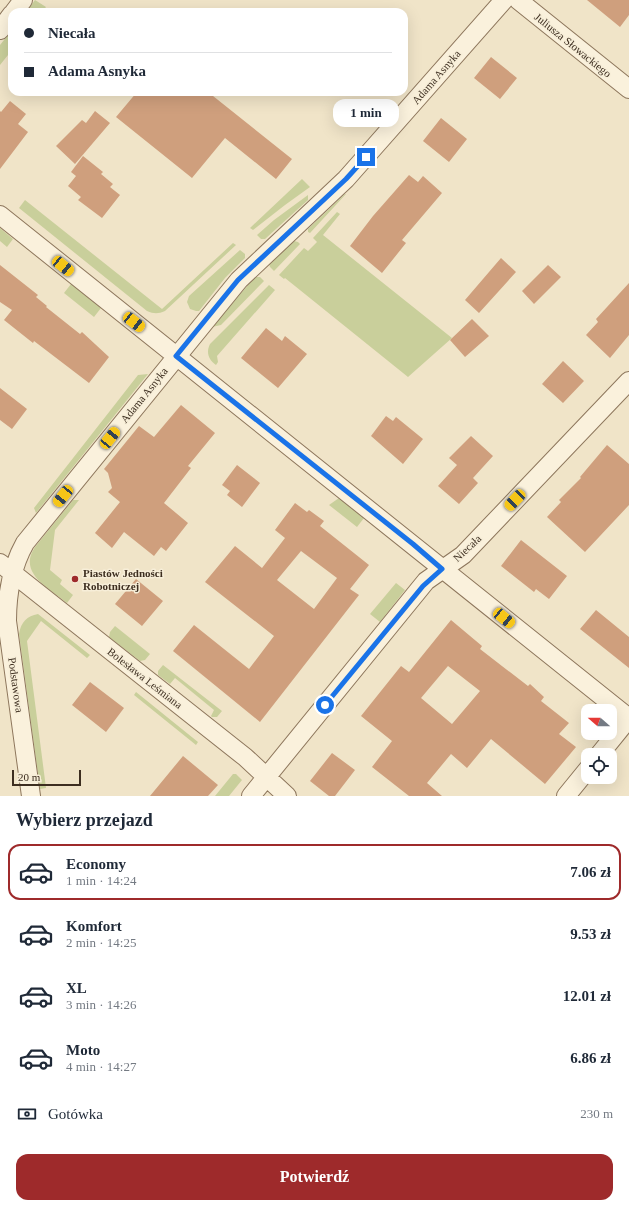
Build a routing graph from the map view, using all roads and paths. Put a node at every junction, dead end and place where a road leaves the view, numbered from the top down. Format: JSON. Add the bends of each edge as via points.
{"nodes":[{"id":1,"x":23,"y":0,"type":"edge"},
{"id":2,"x":504,"y":0,"type":"edge"},
{"id":3,"x":518,"y":0,"type":"edge"},
{"id":4,"x":17,"y":8,"type":"edge"},
{"id":5,"x":8,"y":20,"type":"edge"},
{"id":6,"x":0,"y":30,"type":"edge"},
{"id":7,"x":629,"y":89,"type":"edge"},
{"id":8,"x":0,"y":215,"type":"edge"},
{"id":9,"x":176,"y":356,"type":"junction"},
{"id":10,"x":629,"y":381,"type":"edge"},
{"id":11,"x":6,"y":568,"type":"edge"},
{"id":12,"x":442,"y":569,"type":"junction"},
{"id":13,"x":629,"y":718,"type":"edge"},
{"id":14,"x":605,"y":748,"type":"edge"},
{"id":15,"x":267,"y":777,"type":"junction"},
{"id":16,"x":581,"y":778,"type":"edge"},
{"id":17,"x":31,"y":796,"type":"edge"},
{"id":18,"x":251,"y":796,"type":"edge"},
{"id":19,"x":287,"y":796,"type":"edge"},
{"id":20,"x":566,"y":796,"type":"edge"}],
"edges":[{"from":1,"to":4,"type":"street"},
{"from":2,"to":9,"type":"street","name":"Adama Asnyka","via":[[346,179],[238,280]]},
{"from":3,"to":7,"type":"street","name":"Juliusza Słowackiego"},
{"from":5,"to":6,"type":"street"},
{"from":8,"to":9,"type":"street"},
{"from":9,"to":11,"type":"street","name":"Adama Asnyka","via":[[25,543],[17,559]]},
{"from":9,"to":12,"type":"street"},
{"from":10,"to":12,"type":"street","name":"Niecała","via":[[463,555]]},
{"from":11,"to":15,"type":"street","name":"Bolesława Leśmiana"},
{"from":11,"to":17,"type":"street","name":"Podstawowa","via":[[7,621]]},
{"from":12,"to":13,"type":"street"},
{"from":12,"to":15,"type":"street","name":"Niecała","via":[[419,590]]},
{"from":13,"to":14,"type":"street"},
{"from":15,"to":18,"type":"street","name":"Niecała"},
{"from":15,"to":19,"type":"street","name":"Bolesława Leśmiana"},
{"from":16,"to":20,"type":"street"}]}
